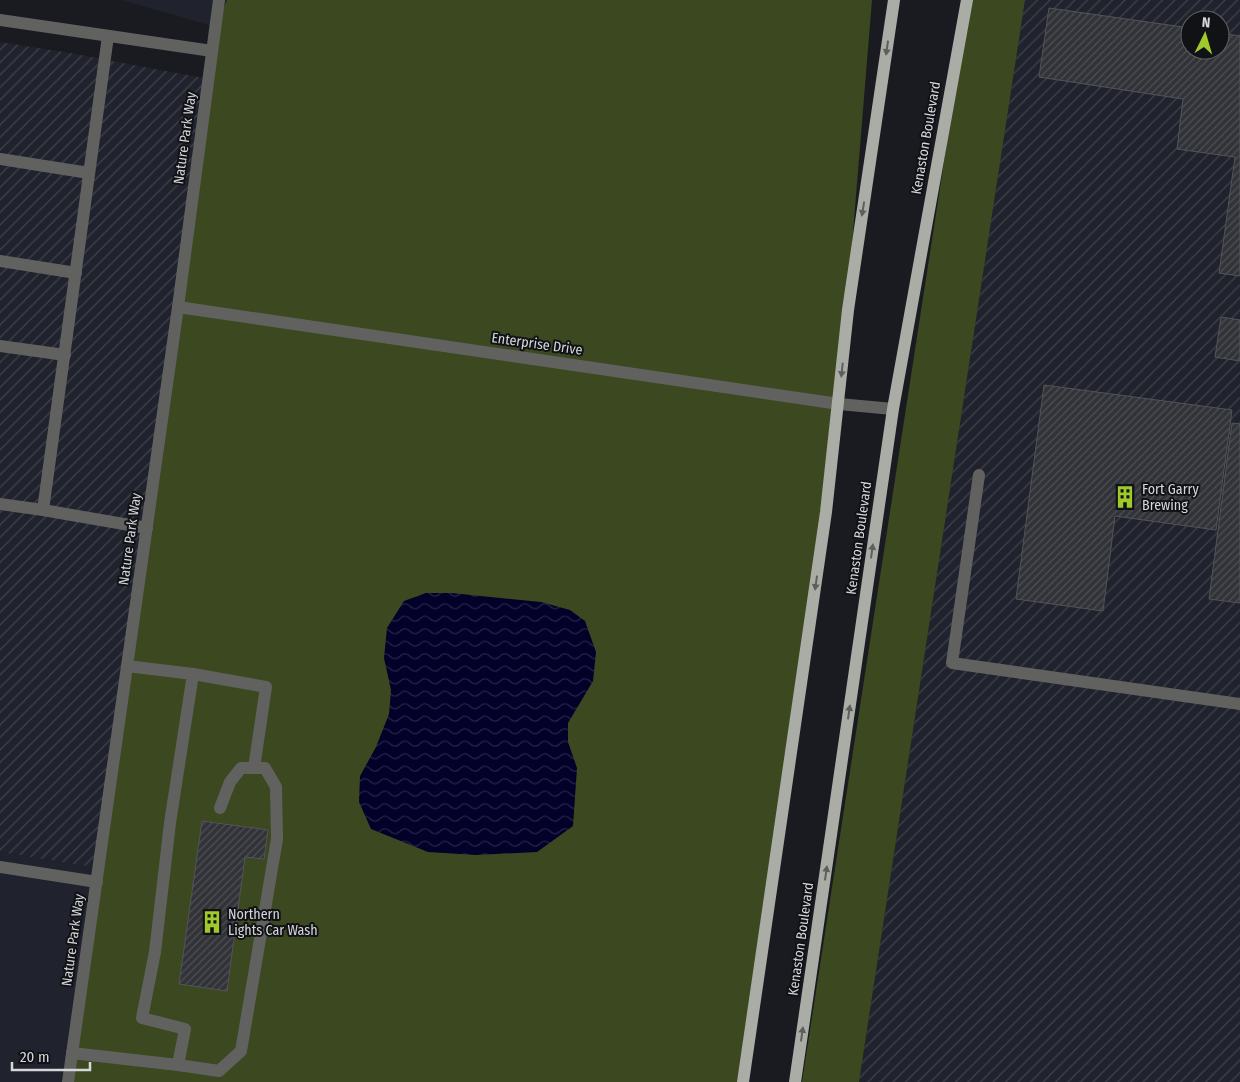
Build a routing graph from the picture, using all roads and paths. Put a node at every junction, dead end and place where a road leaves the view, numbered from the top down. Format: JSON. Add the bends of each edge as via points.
{"nodes":[{"id":1,"x":219,"y":0,"type":"edge"},
{"id":2,"x":894,"y":0,"type":"edge"},
{"id":3,"x":967,"y":0,"type":"edge"},
{"id":4,"x":0,"y":20,"type":"edge"},
{"id":5,"x":108,"y":36,"type":"junction"},
{"id":6,"x":212,"y":51,"type":"junction"},
{"id":7,"x":0,"y":159,"type":"edge"},
{"id":8,"x":89,"y":173,"type":"junction"},
{"id":9,"x":0,"y":261,"type":"edge"},
{"id":10,"x":76,"y":273,"type":"junction"},
{"id":11,"x":178,"y":307,"type":"junction"},
{"id":12,"x":0,"y":346,"type":"edge"},
{"id":13,"x":65,"y":355,"type":"junction"},
{"id":14,"x":838,"y":404,"type":"junction"},
{"id":15,"x":893,"y":409,"type":"junction"},
{"id":16,"x":979,"y":475,"type":"dead end"},
{"id":17,"x":0,"y":504,"type":"edge"},
{"id":18,"x":44,"y":510,"type":"junction"},
{"id":19,"x":146,"y":528,"type":"junction"},
{"id":20,"x":127,"y":666,"type":"junction"},
{"id":21,"x":193,"y":674,"type":"junction"},
{"id":22,"x":1240,"y":704,"type":"edge"},
{"id":23,"x":254,"y":768,"type":"junction"},
{"id":24,"x":220,"y":808,"type":"dead end"},
{"id":25,"x":0,"y":867,"type":"edge"},
{"id":26,"x":96,"y":882,"type":"junction"},
{"id":27,"x":72,"y":1053,"type":"junction"},
{"id":28,"x":178,"y":1065,"type":"junction"},
{"id":29,"x":68,"y":1082,"type":"edge"},
{"id":30,"x":743,"y":1082,"type":"edge"},
{"id":31,"x":795,"y":1082,"type":"edge"}],
"edges":[{"from":1,"to":6,"type":"street","name":"Nature Park Way"},
{"from":2,"to":14,"type":"main road","one_way":true,"via":[[848,310]]},
{"from":3,"to":15,"type":"main road","name":"Kenaston Boulevard"},
{"from":4,"to":5,"type":"street"},
{"from":5,"to":6,"type":"street"},
{"from":5,"to":8,"type":"street"},
{"from":6,"to":11,"type":"street","name":"Nature Park Way"},
{"from":7,"to":8,"type":"street"},
{"from":8,"to":10,"type":"street"},
{"from":9,"to":10,"type":"street"},
{"from":10,"to":13,"type":"street"},
{"from":11,"to":14,"type":"street","name":"Enterprise Drive"},
{"from":11,"to":19,"type":"street","name":"Nature Park Way"},
{"from":12,"to":13,"type":"street"},
{"from":13,"to":18,"type":"street"},
{"from":14,"to":15,"type":"street","name":"Enterprise Drive"},
{"from":14,"to":30,"type":"main road","one_way":true,"via":[[825,522]]},
{"from":31,"to":15,"type":"main road","name":"Kenaston Boulevard","one_way":true},
{"from":16,"to":22,"type":"street","via":[[952,663]]},
{"from":17,"to":18,"type":"street"},
{"from":18,"to":19,"type":"street"},
{"from":19,"to":20,"type":"street","name":"Nature Park Way"},
{"from":20,"to":21,"type":"street"},
{"from":20,"to":26,"type":"street","name":"Nature Park Way"},
{"from":21,"to":23,"type":"street","via":[[266,687]]},
{"from":21,"to":28,"type":"street","via":[[170,823],[155,952],[142,1018],[185,1029]]},
{"from":23,"to":24,"type":"street","via":[[241,768],[230,782]]},
{"from":23,"to":28,"type":"street","via":[[265,768],[276,788],[277,839],[241,1051],[219,1071]]},
{"from":25,"to":26,"type":"street"},
{"from":26,"to":27,"type":"street","name":"Nature Park Way"},
{"from":27,"to":28,"type":"street"},
{"from":27,"to":29,"type":"street","name":"Nature Park Way"}]}
